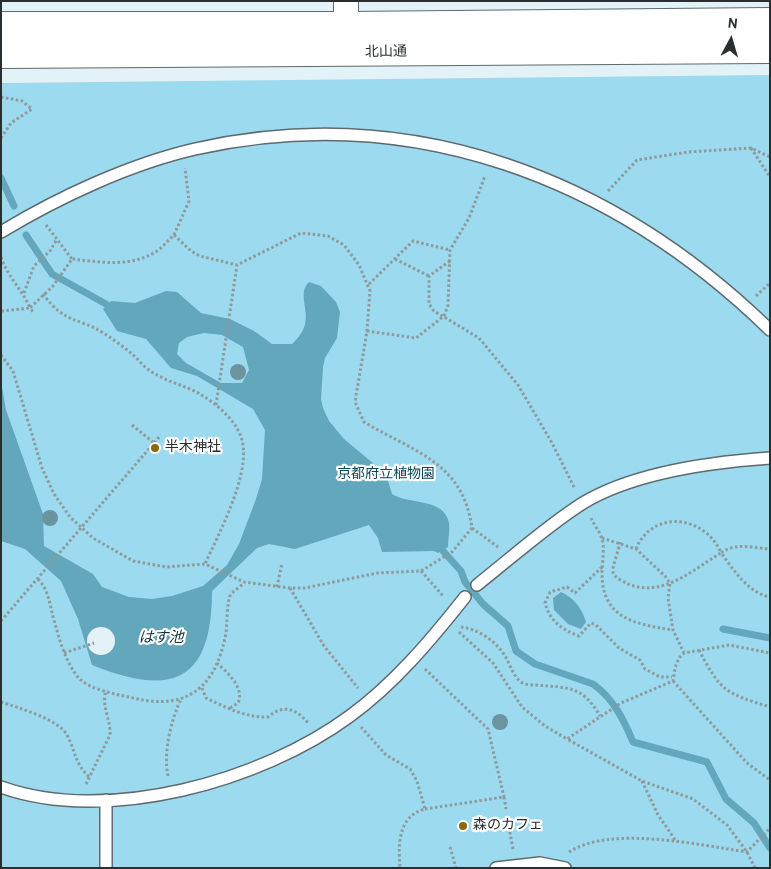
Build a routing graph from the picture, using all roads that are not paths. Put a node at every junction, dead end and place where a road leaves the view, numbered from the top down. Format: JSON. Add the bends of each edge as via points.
{"nodes":[{"id":1,"x":346,"y":14,"type":"edge"},
{"id":2,"x":770,"y":22,"type":"edge"},
{"id":3,"x":501,"y":23,"type":"junction"},
{"id":4,"x":710,"y":24,"type":"edge"},
{"id":5,"x":159,"y":25,"type":"junction"},
{"id":6,"x":1,"y":26,"type":"edge"},
{"id":7,"x":770,"y":49,"type":"edge"},
{"id":8,"x":502,"y":51,"type":"junction"},
{"id":9,"x":158,"y":52,"type":"junction"},
{"id":10,"x":345,"y":53,"type":"junction"},
{"id":11,"x":1,"y":54,"type":"edge"},
{"id":12,"x":1,"y":232,"type":"edge"},
{"id":13,"x":770,"y":330,"type":"edge"},
{"id":14,"x":770,"y":458,"type":"edge"},
{"id":15,"x":477,"y":585,"type":"dead end"},
{"id":16,"x":466,"y":597,"type":"dead end"},
{"id":17,"x":1,"y":787,"type":"edge"},
{"id":18,"x":106,"y":800,"type":"junction"},
{"id":19,"x":106,"y":868,"type":"edge"},
{"id":20,"x":496,"y":868,"type":"edge"},
{"id":21,"x":565,"y":868,"type":"edge"}],
"edges":[{"from":1,"to":3,"type":"street","name":"北山通"},
{"from":1,"to":5,"type":"street","name":"北山通"},
{"from":1,"to":10,"type":"street"},
{"from":2,"to":4,"type":"street","name":"北山通"},
{"from":3,"to":4,"type":"street","name":"北山通"},
{"from":3,"to":8,"type":"street"},
{"from":4,"to":7,"type":"street","name":"北山通"},
{"from":4,"to":8,"type":"street","name":"北山通"},
{"from":5,"to":6,"type":"street","name":"北山通"},
{"from":5,"to":9,"type":"street"},
{"from":8,"to":10,"type":"street","name":"北山通"},
{"from":9,"to":10,"type":"street","name":"北山通"},
{"from":9,"to":11,"type":"street","name":"北山通"},
{"from":12,"to":13,"type":"lane","via":[[106,178],[184,152],[261,139],[330,136],[410,141],[464,150],[542,177],[597,202],[686,258]]},
{"from":14,"to":15,"type":"lane","via":[[682,469],[603,493],[582,504]]},
{"from":16,"to":18,"type":"lane","via":[[413,658],[369,701],[318,736],[245,772],[173,792]]},
{"from":17,"to":18,"type":"lane","via":[[35,796],[79,801]]},
{"from":18,"to":19,"type":"lane"},
{"from":20,"to":21,"type":"lane","via":[[516,864],[550,864]]}]}
